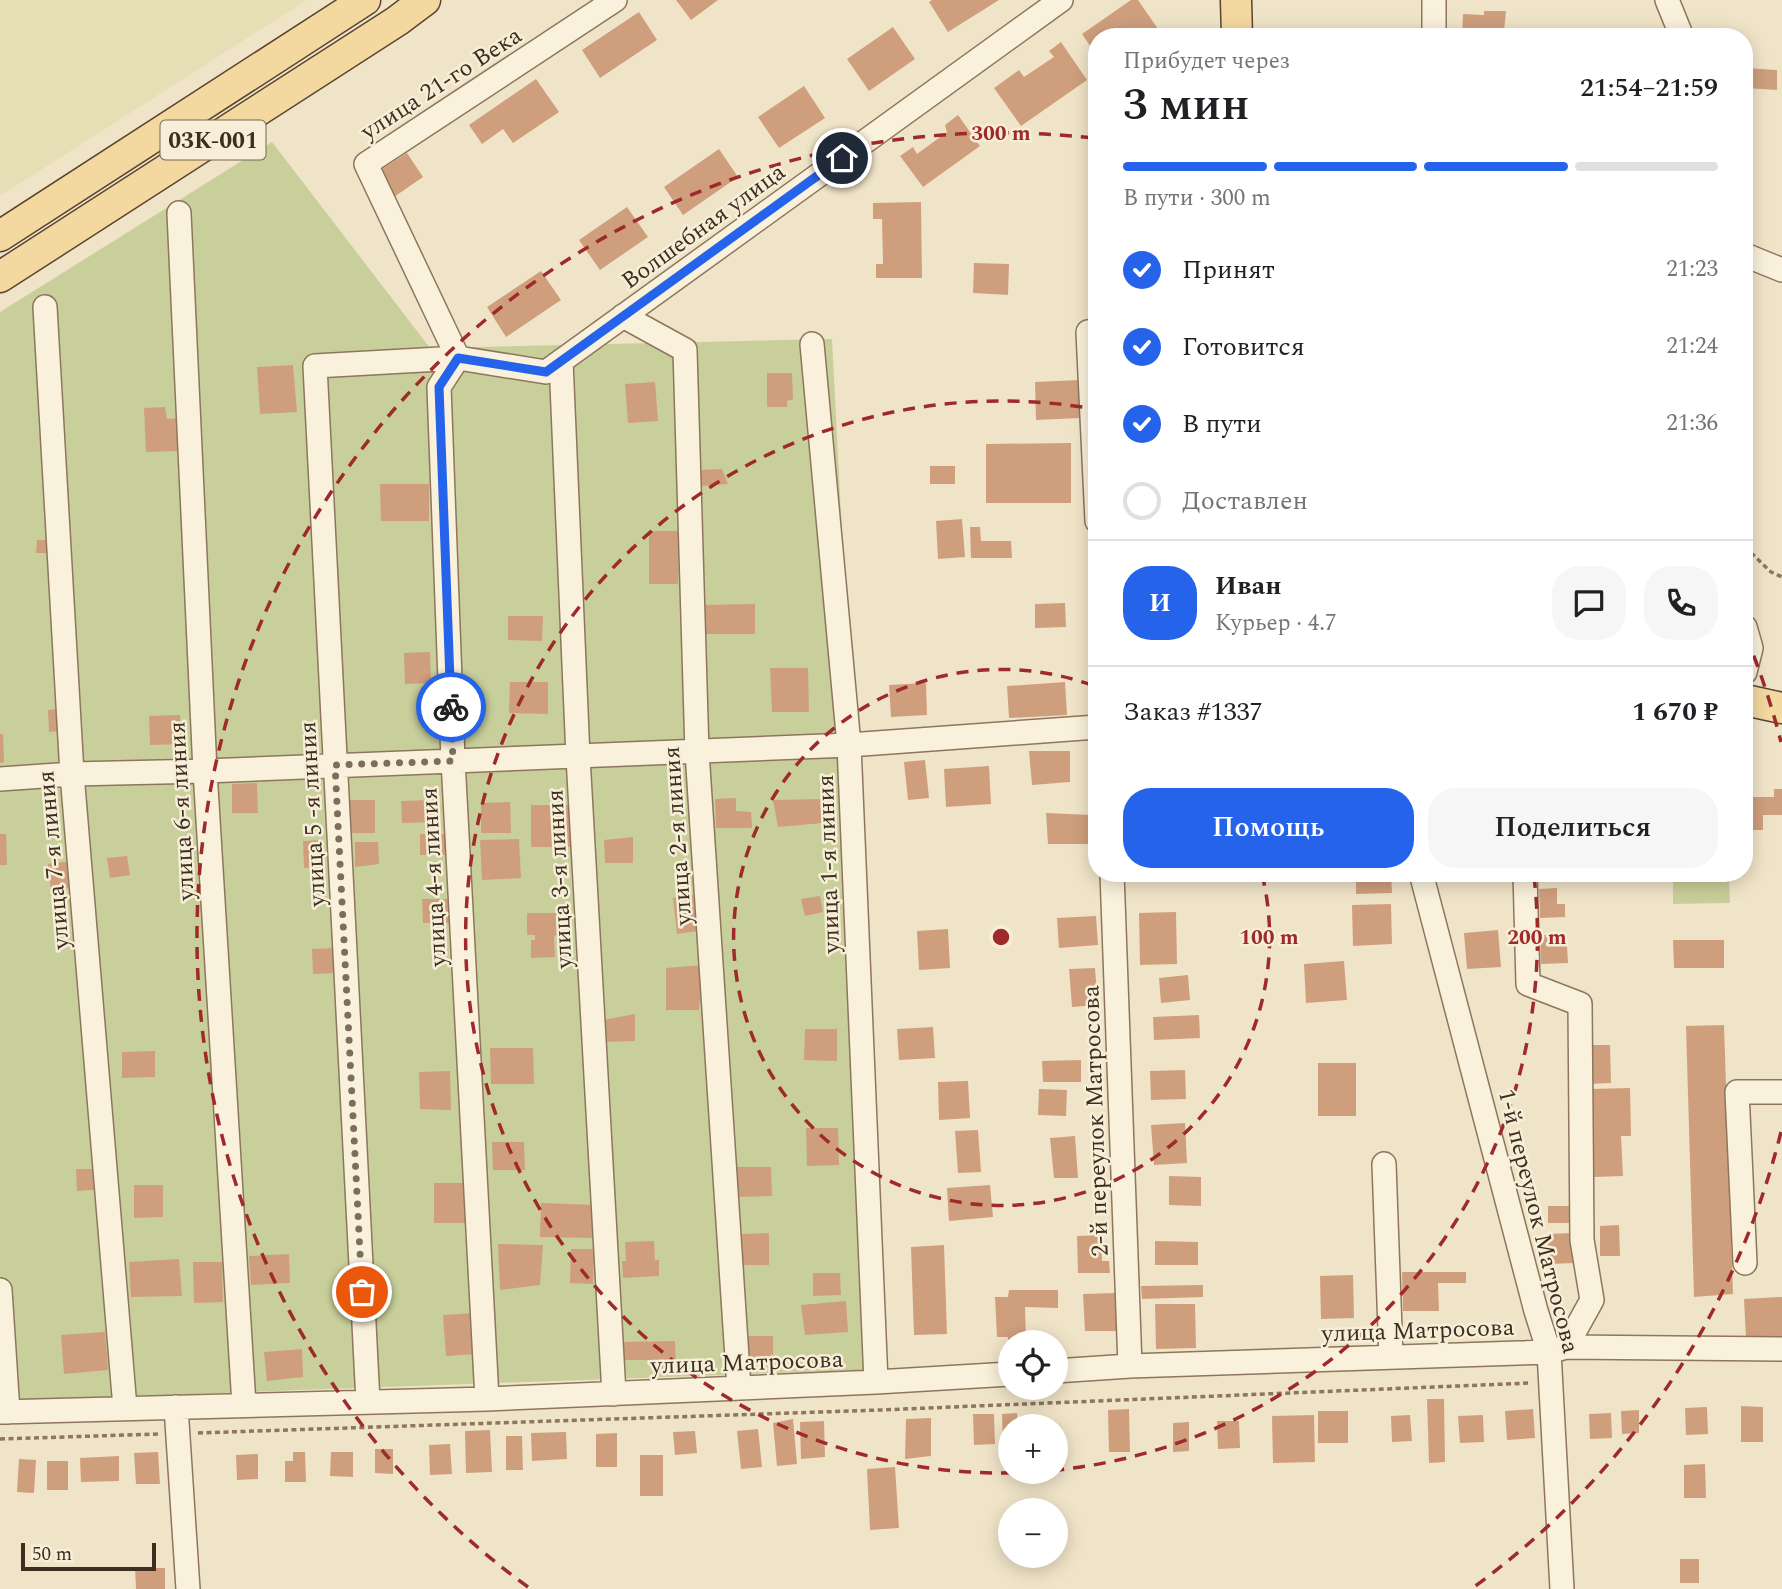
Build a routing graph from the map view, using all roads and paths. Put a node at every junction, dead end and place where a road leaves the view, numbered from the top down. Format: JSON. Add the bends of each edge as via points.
{"nodes":[{"id":1,"x":365,"y":0,"type":"edge"},
{"id":2,"x":425,"y":0,"type":"edge"},
{"id":3,"x":615,"y":0,"type":"edge"},
{"id":4,"x":1061,"y":0,"type":"edge"},
{"id":5,"x":1236,"y":0,"type":"edge"},
{"id":6,"x":1434,"y":0,"type":"edge"},
{"id":7,"x":1667,"y":0,"type":"edge"},
{"id":8,"x":1237,"y":28,"type":"edge"},
{"id":9,"x":1434,"y":28,"type":"edge"},
{"id":10,"x":1678,"y":28,"type":"edge"},
{"id":11,"x":179,"y":213,"type":"dead end"},
{"id":12,"x":0,"y":236,"type":"edge"},
{"id":13,"x":1753,"y":258,"type":"edge"},
{"id":14,"x":1782,"y":270,"type":"edge"},
{"id":15,"x":0,"y":277,"type":"edge"},
{"id":16,"x":46,"y":307,"type":"dead end"},
{"id":17,"x":624,"y":316,"type":"junction"},
{"id":18,"x":812,"y":344,"type":"dead end"},
{"id":19,"x":458,"y":358,"type":"junction"},
{"id":20,"x":554,"y":367,"type":"junction"},
{"id":21,"x":1753,"y":555,"type":"edge"},
{"id":22,"x":1782,"y":577,"type":"edge"},
{"id":23,"x":1753,"y":702,"type":"edge"},
{"id":24,"x":1782,"y":708,"type":"edge"},
{"id":25,"x":1088,"y":728,"type":"edge"},
{"id":26,"x":849,"y":745,"type":"junction"},
{"id":27,"x":697,"y":751,"type":"junction"},
{"id":28,"x":578,"y":757,"type":"junction"},
{"id":29,"x":453,"y":761,"type":"junction"},
{"id":30,"x":335,"y":765,"type":"junction"},
{"id":31,"x":205,"y":771,"type":"junction"},
{"id":32,"x":72,"y":774,"type":"junction"},
{"id":33,"x":0,"y":779,"type":"edge"},
{"id":34,"x":1112,"y":882,"type":"edge"},
{"id":35,"x":1424,"y":882,"type":"edge"},
{"id":36,"x":1525,"y":882,"type":"edge"},
{"id":37,"x":1782,"y":1092,"type":"edge"},
{"id":38,"x":1384,"y":1164,"type":"dead end"},
{"id":39,"x":1745,"y":1263,"type":"dead end"},
{"id":40,"x":0,"y":1290,"type":"edge"},
{"id":41,"x":1782,"y":1349,"type":"edge"},
{"id":42,"x":1557,"y":1350,"type":"junction"},
{"id":43,"x":1391,"y":1357,"type":"junction"},
{"id":44,"x":1130,"y":1366,"type":"junction"},
{"id":45,"x":1068,"y":1370,"type":"edge"},
{"id":46,"x":998,"y":1375,"type":"edge"},
{"id":47,"x":876,"y":1382,"type":"junction"},
{"id":48,"x":1536,"y":1382,"type":"dead end"},
{"id":49,"x":739,"y":1388,"type":"junction"},
{"id":50,"x":614,"y":1394,"type":"junction"},
{"id":51,"x":487,"y":1399,"type":"junction"},
{"id":52,"x":368,"y":1402,"type":"junction"},
{"id":53,"x":244,"y":1405,"type":"junction"},
{"id":54,"x":176,"y":1407,"type":"junction"},
{"id":55,"x":125,"y":1408,"type":"junction"},
{"id":56,"x":4,"y":1412,"type":"edge"},
{"id":57,"x":195,"y":1433,"type":"dead end"},
{"id":58,"x":167,"y":1434,"type":"dead end"},
{"id":59,"x":0,"y":1439,"type":"edge"},
{"id":60,"x":188,"y":1589,"type":"edge"},
{"id":61,"x":1562,"y":1589,"type":"edge"}],
"edges":[{"from":1,"to":12,"type":"main road","number":"03К-001"},
{"from":2,"to":15,"type":"main road","number":"03К-001"},
{"from":3,"to":19,"type":"street","name":"улица 21-го Века","via":[[366,164]]},
{"from":4,"to":17,"type":"street","name":"Волшебная улица"},
{"from":5,"to":8,"type":"main road"},
{"from":6,"to":9,"type":"street"},
{"from":7,"to":10,"type":"street"},
{"from":11,"to":31,"type":"street","name":"улица 6-я линия"},
{"from":13,"to":14,"type":"street"},
{"from":16,"to":32,"type":"street","name":"улица 7-я линия"},
{"from":17,"to":20,"type":"street","name":"Волшебная улица"},
{"from":17,"to":27,"type":"street","name":"улица 2-я линия","via":[[685,350]]},
{"from":18,"to":26,"type":"street","name":"улица 1-я линия"},
{"from":19,"to":20,"type":"street"},
{"from":19,"to":29,"type":"street","name":"улица 4-я линия","via":[[439,387]]},
{"from":19,"to":30,"type":"street","name":"улица 5 -я линия","via":[[315,366]]},
{"from":20,"to":28,"type":"street","name":"улица 3-я линия"},
{"from":21,"to":22,"type":"path"},
{"from":23,"to":24,"type":"main road"},
{"from":25,"to":26,"type":"street"},
{"from":26,"to":27,"type":"street"},
{"from":26,"to":47,"type":"street","name":"улица 1-я линия"},
{"from":27,"to":28,"type":"street"},
{"from":27,"to":49,"type":"street","name":"улица 2-я линия"},
{"from":28,"to":29,"type":"street"},
{"from":28,"to":50,"type":"street","name":"улица 3-я линия"},
{"from":29,"to":30,"type":"street"},
{"from":29,"to":51,"type":"street","name":"улица 4-я линия"},
{"from":30,"to":31,"type":"street"},
{"from":30,"to":52,"type":"street","name":"улица 5 -я линия"},
{"from":31,"to":32,"type":"street"},
{"from":31,"to":53,"type":"street","name":"улица 6-я линия"},
{"from":32,"to":33,"type":"street"},
{"from":32,"to":55,"type":"street","name":"улица 7-я линия"},
{"from":34,"to":44,"type":"street","name":"2-й переулок Матросова"},
{"from":35,"to":42,"type":"street","name":"1-й переулок Матросова","via":[[1536,1311]]},
{"from":36,"to":42,"type":"street","via":[[1528,984],[1580,1004],[1582,1240],[1592,1300]]},
{"from":37,"to":39,"type":"street","via":[[1737,1092]]},
{"from":38,"to":43,"type":"street"},
{"from":40,"to":56,"type":"street"},
{"from":41,"to":42,"type":"street","name":"улица Матросова"},
{"from":42,"to":43,"type":"street","name":"улица Матросова"},
{"from":42,"to":61,"type":"street","name":"1-й переулок Матросова"},
{"from":43,"to":44,"type":"street","name":"улица Матросова"},
{"from":44,"to":45,"type":"street","name":"улица Матросова"},
{"from":46,"to":47,"type":"street","name":"улица Матросова"},
{"from":47,"to":49,"type":"street","name":"улица Матросова"},
{"from":48,"to":57,"type":"path"},
{"from":49,"to":50,"type":"street","name":"улица Матросова"},
{"from":50,"to":51,"type":"street","name":"улица Матросова"},
{"from":51,"to":52,"type":"street","name":"улица Матросова"},
{"from":52,"to":53,"type":"street","name":"улица Матросова"},
{"from":53,"to":54,"type":"street","name":"улица Матросова"},
{"from":54,"to":55,"type":"street","name":"улица Матросова"},
{"from":54,"to":60,"type":"street"},
{"from":55,"to":56,"type":"street","name":"улица Матросова"},
{"from":58,"to":59,"type":"path"}]}
